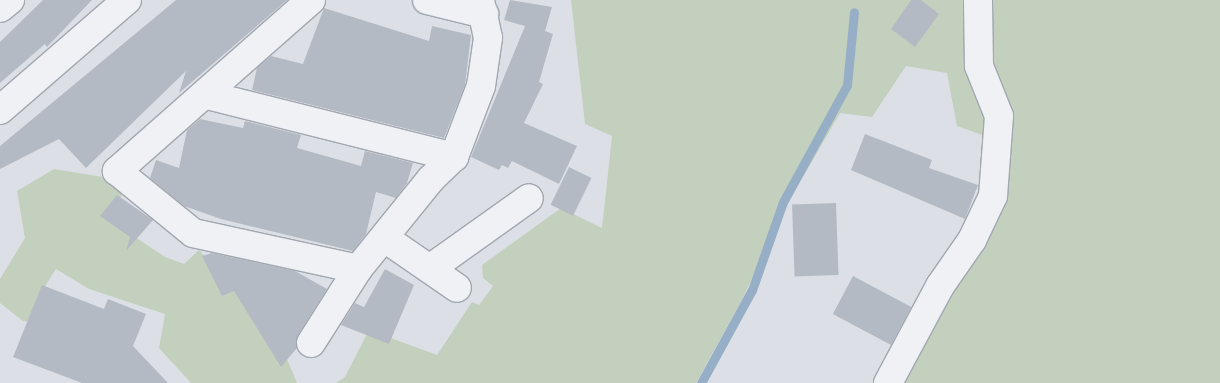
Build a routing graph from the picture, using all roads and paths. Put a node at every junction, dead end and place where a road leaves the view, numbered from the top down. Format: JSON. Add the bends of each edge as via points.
{"nodes":[{"id":1,"x":10,"y":0,"type":"edge"},
{"id":2,"x":127,"y":0,"type":"edge"},
{"id":3,"x":311,"y":0,"type":"edge"},
{"id":4,"x":427,"y":0,"type":"edge"},
{"id":5,"x":978,"y":0,"type":"edge"},
{"id":6,"x":482,"y":7,"type":"edge"},
{"id":7,"x":0,"y":8,"type":"edge"},
{"id":8,"x":207,"y":96,"type":"junction"},
{"id":9,"x":0,"y":110,"type":"edge"},
{"id":10,"x":454,"y":157,"type":"junction"},
{"id":11,"x":529,"y":198,"type":"dead end"},
{"id":12,"x":386,"y":239,"type":"junction"},
{"id":13,"x":431,"y":268,"type":"junction"},
{"id":14,"x":358,"y":269,"type":"junction"},
{"id":15,"x":457,"y":288,"type":"dead end"},
{"id":16,"x":311,"y":343,"type":"dead end"},
{"id":17,"x":888,"y":383,"type":"edge"}],
"edges":[{"from":1,"to":7,"type":"street"},
{"from":2,"to":9,"type":"street"},
{"from":3,"to":8,"type":"street"},
{"from":4,"to":6,"type":"street"},
{"from":5,"to":17,"type":"street","via":[[979,66],[998,116],[993,196],[972,240],[940,286]]},
{"from":6,"to":10,"type":"street","via":[[488,38],[481,86]]},
{"from":8,"to":10,"type":"street"},
{"from":8,"to":14,"type":"street","via":[[117,172],[193,233]]},
{"from":10,"to":12,"type":"street","via":[[431,179]]},
{"from":11,"to":13,"type":"street"},
{"from":12,"to":13,"type":"street"},
{"from":12,"to":14,"type":"street"},
{"from":13,"to":15,"type":"street"},
{"from":14,"to":16,"type":"street"}]}
